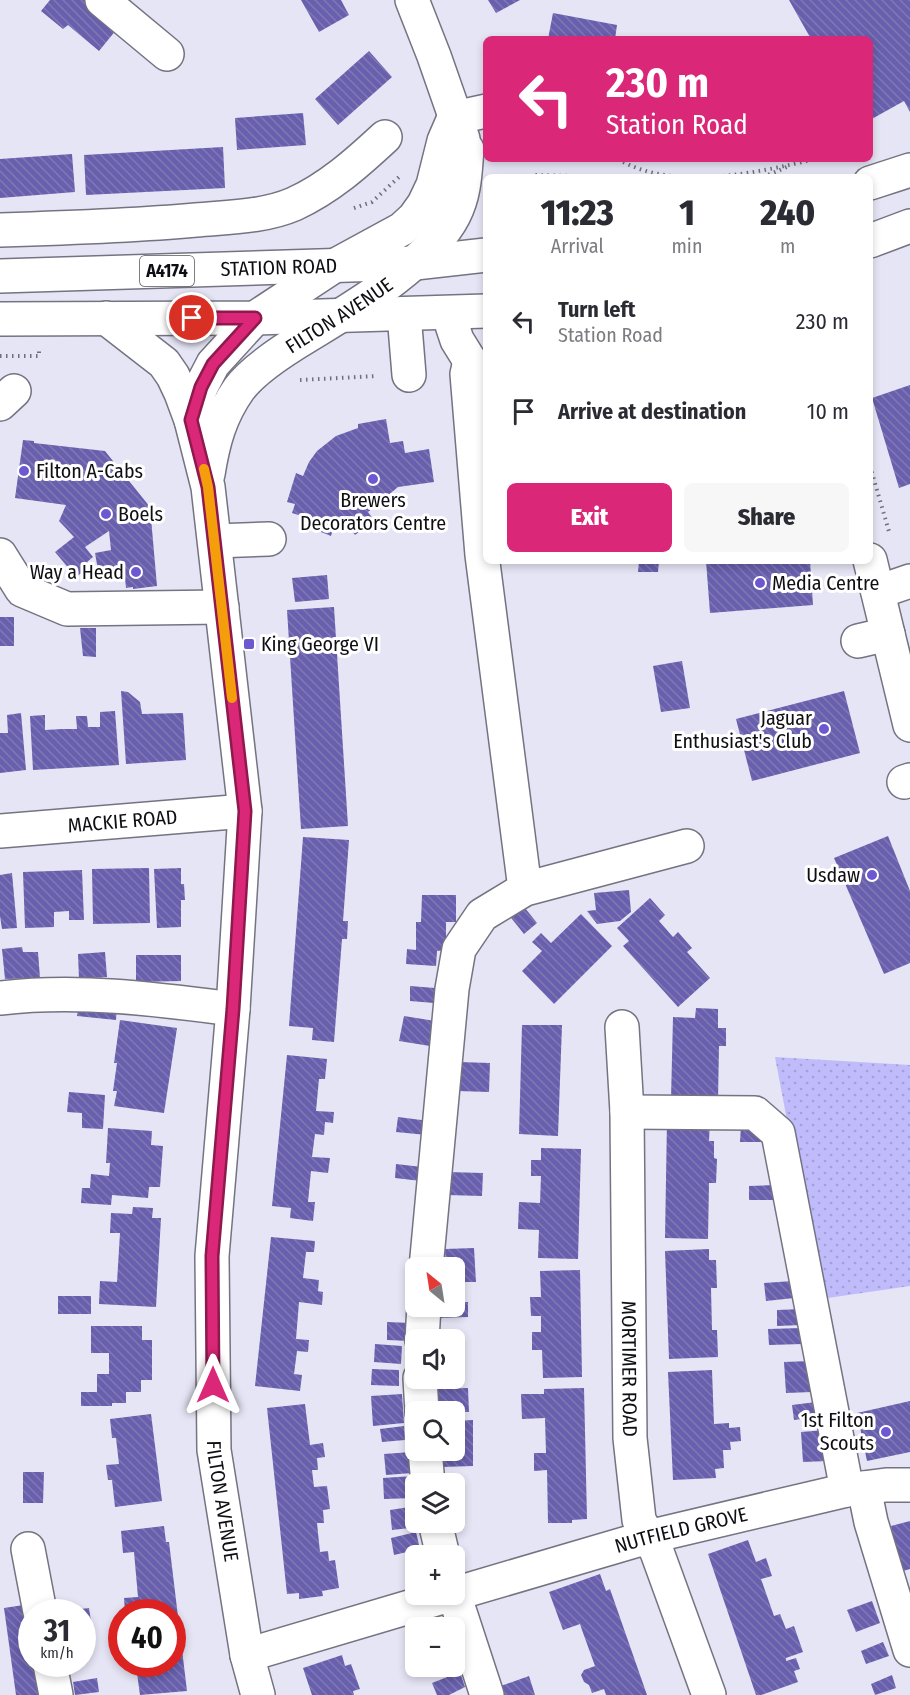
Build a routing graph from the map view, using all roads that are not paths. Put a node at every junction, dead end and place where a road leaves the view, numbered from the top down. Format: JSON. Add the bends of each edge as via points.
{"nodes":[{"id":1,"x":102,"y":0,"type":"edge"},
{"id":2,"x":412,"y":0,"type":"edge"},
{"id":3,"x":167,"y":54,"type":"dead end"},
{"id":4,"x":483,"y":112,"type":"edge"},
{"id":5,"x":454,"y":118,"type":"junction"},
{"id":6,"x":385,"y":137,"type":"dead end"},
{"id":7,"x":467,"y":149,"type":"junction"},
{"id":8,"x":910,"y":170,"type":"edge"},
{"id":9,"x":483,"y":179,"type":"edge"},
{"id":10,"x":873,"y":182,"type":"edge"},
{"id":11,"x":910,"y":226,"type":"edge"},
{"id":12,"x":0,"y":230,"type":"edge"},
{"id":13,"x":873,"y":240,"type":"edge"},
{"id":14,"x":483,"y":255,"type":"edge"},
{"id":15,"x":416,"y":263,"type":"junction"},
{"id":16,"x":334,"y":267,"type":"junction"},
{"id":17,"x":0,"y":276,"type":"edge"},
{"id":18,"x":483,"y":311,"type":"edge"},
{"id":19,"x":448,"y":313,"type":"junction"},
{"id":20,"x":404,"y":315,"type":"junction"},
{"id":21,"x":339,"y":316,"type":"junction"},
{"id":22,"x":106,"y":318,"type":"junction"},
{"id":23,"x":255,"y":318,"type":"junction"},
{"id":24,"x":0,"y":319,"type":"edge"},
{"id":25,"x":478,"y":361,"type":"edge"},
{"id":26,"x":409,"y":375,"type":"road end"},
{"id":27,"x":191,"y":420,"type":"junction"},
{"id":28,"x":207,"y":479,"type":"junction"},
{"id":29,"x":269,"y":539,"type":"dead end"},
{"id":30,"x":215,"y":541,"type":"junction"},
{"id":31,"x":0,"y":555,"type":"edge"},
{"id":32,"x":483,"y":563,"type":"edge"},
{"id":33,"x":483,"y":564,"type":"edge"},
{"id":34,"x":871,"y":564,"type":"edge"},
{"id":35,"x":910,"y":581,"type":"edge"},
{"id":36,"x":11,"y":591,"type":"edge"},
{"id":37,"x":878,"y":592,"type":"junction"},
{"id":38,"x":222,"y":607,"type":"junction"},
{"id":39,"x":910,"y":725,"type":"edge"},
{"id":40,"x":245,"y":811,"type":"junction"},
{"id":41,"x":0,"y":831,"type":"edge"},
{"id":42,"x":687,"y":846,"type":"dead end"},
{"id":43,"x":525,"y":889,"type":"junction"},
{"id":44,"x":0,"y":998,"type":"edge"},
{"id":45,"x":233,"y":1009,"type":"junction"},
{"id":46,"x":622,"y":1027,"type":"dead end"},
{"id":47,"x":627,"y":1112,"type":"junction"},
{"id":48,"x":427,"y":1257,"type":"edge"},
{"id":49,"x":910,"y":1485,"type":"edge"},
{"id":50,"x":856,"y":1489,"type":"junction"},
{"id":51,"x":648,"y":1537,"type":"junction"},
{"id":52,"x":28,"y":1549,"type":"dead end"},
{"id":53,"x":465,"y":1591,"type":"edge"},
{"id":54,"x":38,"y":1599,"type":"edge"},
{"id":55,"x":417,"y":1605,"type":"edge"},
{"id":56,"x":458,"y":1605,"type":"edge"},
{"id":57,"x":910,"y":1650,"type":"edge"},
{"id":58,"x":247,"y":1655,"type":"junction"},
{"id":59,"x":53,"y":1677,"type":"edge"},
{"id":60,"x":56,"y":1695,"type":"edge"},
{"id":61,"x":258,"y":1695,"type":"edge"},
{"id":62,"x":487,"y":1695,"type":"edge"},
{"id":63,"x":709,"y":1695,"type":"edge"}],
"edges":[{"from":1,"to":3,"type":"street"},
{"from":2,"to":5,"type":"street","name":"FILTON AVENUE"},
{"from":4,"to":5,"type":"street"},
{"from":5,"to":7,"type":"street","name":"FILTON AVENUE"},
{"from":5,"to":16,"type":"street","name":"FILTON AVENUE","via":[[433,185],[414,218],[402,229]]},
{"from":6,"to":12,"type":"street","via":[[340,177],[293,204],[268,212],[169,223]]},
{"from":7,"to":9,"type":"street","name":"FILTON AVENUE"},
{"from":7,"to":15,"type":"street","name":"FILTON AVENUE","via":[[465,182],[455,214]]},
{"from":8,"to":10,"type":"street"},
{"from":11,"to":13,"type":"street"},
{"from":14,"to":15,"type":"street","name":"STATION ROAD","number":"A4174"},
{"from":15,"to":16,"type":"street","name":"STATION ROAD","number":"A4174"},
{"from":15,"to":21,"type":"street","name":"FILTON AVENUE"},
{"from":16,"to":17,"type":"street","name":"STATION ROAD","number":"A4174"},
{"from":16,"to":23,"type":"street","name":"FILTON AVENUE"},
{"from":18,"to":19,"type":"street"},
{"from":19,"to":20,"type":"street"},
{"from":19,"to":25,"type":"street","via":[[457,340]]},
{"from":20,"to":21,"type":"street"},
{"from":20,"to":26,"type":"street"},
{"from":21,"to":23,"type":"street"},
{"from":21,"to":28,"type":"street","name":"FILTON AVENUE","via":[[283,350],[239,389],[221,417]]},
{"from":22,"to":23,"type":"street"},
{"from":22,"to":24,"type":"street"},
{"from":22,"to":27,"type":"street","name":"FILTON AVENUE","via":[[164,363]]},
{"from":23,"to":27,"type":"street","name":"FILTON AVENUE","via":[[213,364]]},
{"from":25,"to":32,"type":"street","via":[[467,374]]},
{"from":27,"to":28,"type":"street","name":"FILTON AVENUE"},
{"from":28,"to":30,"type":"street","name":"FILTON AVENUE"},
{"from":29,"to":30,"type":"street"},
{"from":30,"to":38,"type":"street","name":"FILTON AVENUE"},
{"from":31,"to":36,"type":"street"},
{"from":33,"to":43,"type":"street"},
{"from":34,"to":37,"type":"street"},
{"from":35,"to":37,"type":"street"},
{"from":36,"to":38,"type":"street","via":[[67,609]]},
{"from":37,"to":39,"type":"street","via":[[873,637]]},
{"from":38,"to":40,"type":"street","name":"FILTON AVENUE"},
{"from":40,"to":41,"type":"street","name":"MACKIE ROAD"},
{"from":40,"to":45,"type":"street","name":"FILTON AVENUE"},
{"from":42,"to":43,"type":"street"},
{"from":43,"to":48,"type":"street","via":[[482,915],[459,949]]},
{"from":44,"to":45,"type":"street","via":[[84,993]]},
{"from":45,"to":58,"type":"street","name":"FILTON AVENUE","via":[[212,1256],[214,1450]]},
{"from":46,"to":47,"type":"street","name":"MORTIMER ROAD"},
{"from":47,"to":50,"type":"street","via":[[755,1113],[778,1133]]},
{"from":47,"to":51,"type":"street","name":"MORTIMER ROAD","via":[[630,1438],[639,1520]]},
{"from":49,"to":50,"type":"street","name":"NUTFIELD GROVE"},
{"from":50,"to":51,"type":"street","name":"NUTFIELD GROVE"},
{"from":50,"to":57,"type":"street","via":[[871,1522]]},
{"from":51,"to":53,"type":"street","name":"NUTFIELD GROVE"},
{"from":51,"to":63,"type":"street","name":"MORTIMER ROAD"},
{"from":52,"to":54,"type":"street"},
{"from":55,"to":58,"type":"street","name":"NUTFIELD GROVE"},
{"from":56,"to":62,"type":"street"},
{"from":58,"to":61,"type":"street","name":"FILTON AVENUE"},
{"from":59,"to":60,"type":"street"}]}
